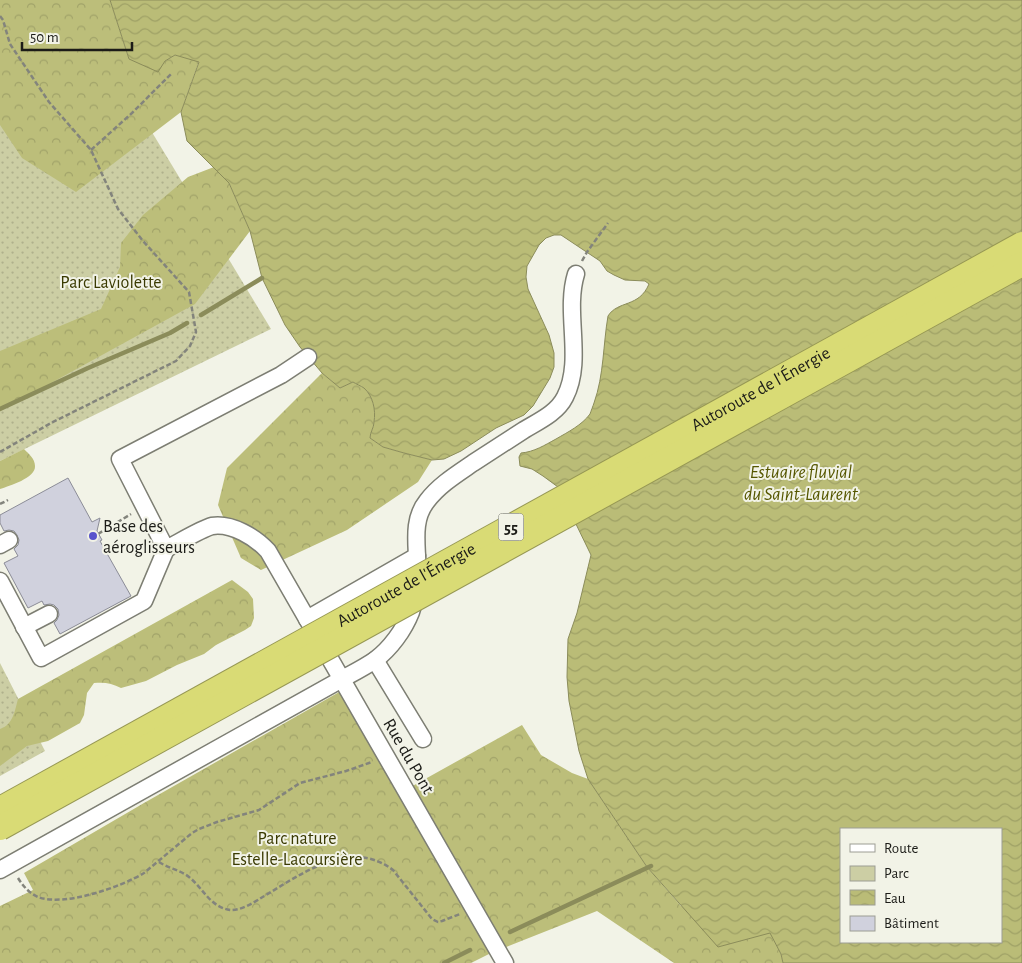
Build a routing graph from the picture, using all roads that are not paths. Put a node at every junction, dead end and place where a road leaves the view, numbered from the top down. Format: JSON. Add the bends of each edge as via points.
{"nodes":[{"id":1,"x":1022,"y":244,"type":"edge"},
{"id":2,"x":1022,"y":264,"type":"edge"},
{"id":3,"x":576,"y":274,"type":"dead end"},
{"id":4,"x":308,"y":357,"type":"dead end"},
{"id":5,"x":166,"y":549,"type":"junction"},
{"id":6,"x":417,"y":556,"type":"junction"},
{"id":7,"x":7,"y":586,"type":"edge"},
{"id":8,"x":49,"y":614,"type":"dead end"},
{"id":9,"x":308,"y":619,"type":"junction"},
{"id":10,"x":24,"y":627,"type":"junction"},
{"id":11,"x":374,"y":660,"type":"junction"},
{"id":12,"x":342,"y":679,"type":"junction"},
{"id":13,"x":423,"y":739,"type":"dead end"},
{"id":14,"x":0,"y":809,"type":"edge"},
{"id":15,"x":0,"y":828,"type":"edge"},
{"id":16,"x":0,"y":870,"type":"edge"},
{"id":17,"x":505,"y":963,"type":"edge"}],
"edges":[{"from":1,"to":14,"type":"highway","name":"Autoroute de l'Énergie","number":"55","bridge":true},
{"from":2,"to":15,"type":"highway","name":"Autoroute de l'Énergie","number":"55","bridge":true},
{"from":3,"to":6,"type":"street","via":[[572,293],[573,362],[564,400],[554,411],[436,491],[420,512]]},
{"from":4,"to":5,"type":"street","via":[[281,375],[120,460]]},
{"from":5,"to":9,"type":"street","name":"Rue du Pont","via":[[207,528],[222,526],[245,533],[268,551]]},
{"from":5,"to":10,"type":"street","via":[[144,601],[41,658]]},
{"from":6,"to":9,"type":"street"},
{"from":6,"to":11,"type":"street","via":[[412,611],[388,649]]},
{"from":7,"to":10,"type":"street"},
{"from":8,"to":10,"type":"street"},
{"from":9,"to":12,"type":"street","name":"Rue du Pont"},
{"from":11,"to":12,"type":"street"},
{"from":11,"to":13,"type":"street"},
{"from":12,"to":16,"type":"street"},
{"from":12,"to":17,"type":"street","name":"Rue du Pont"}]}
